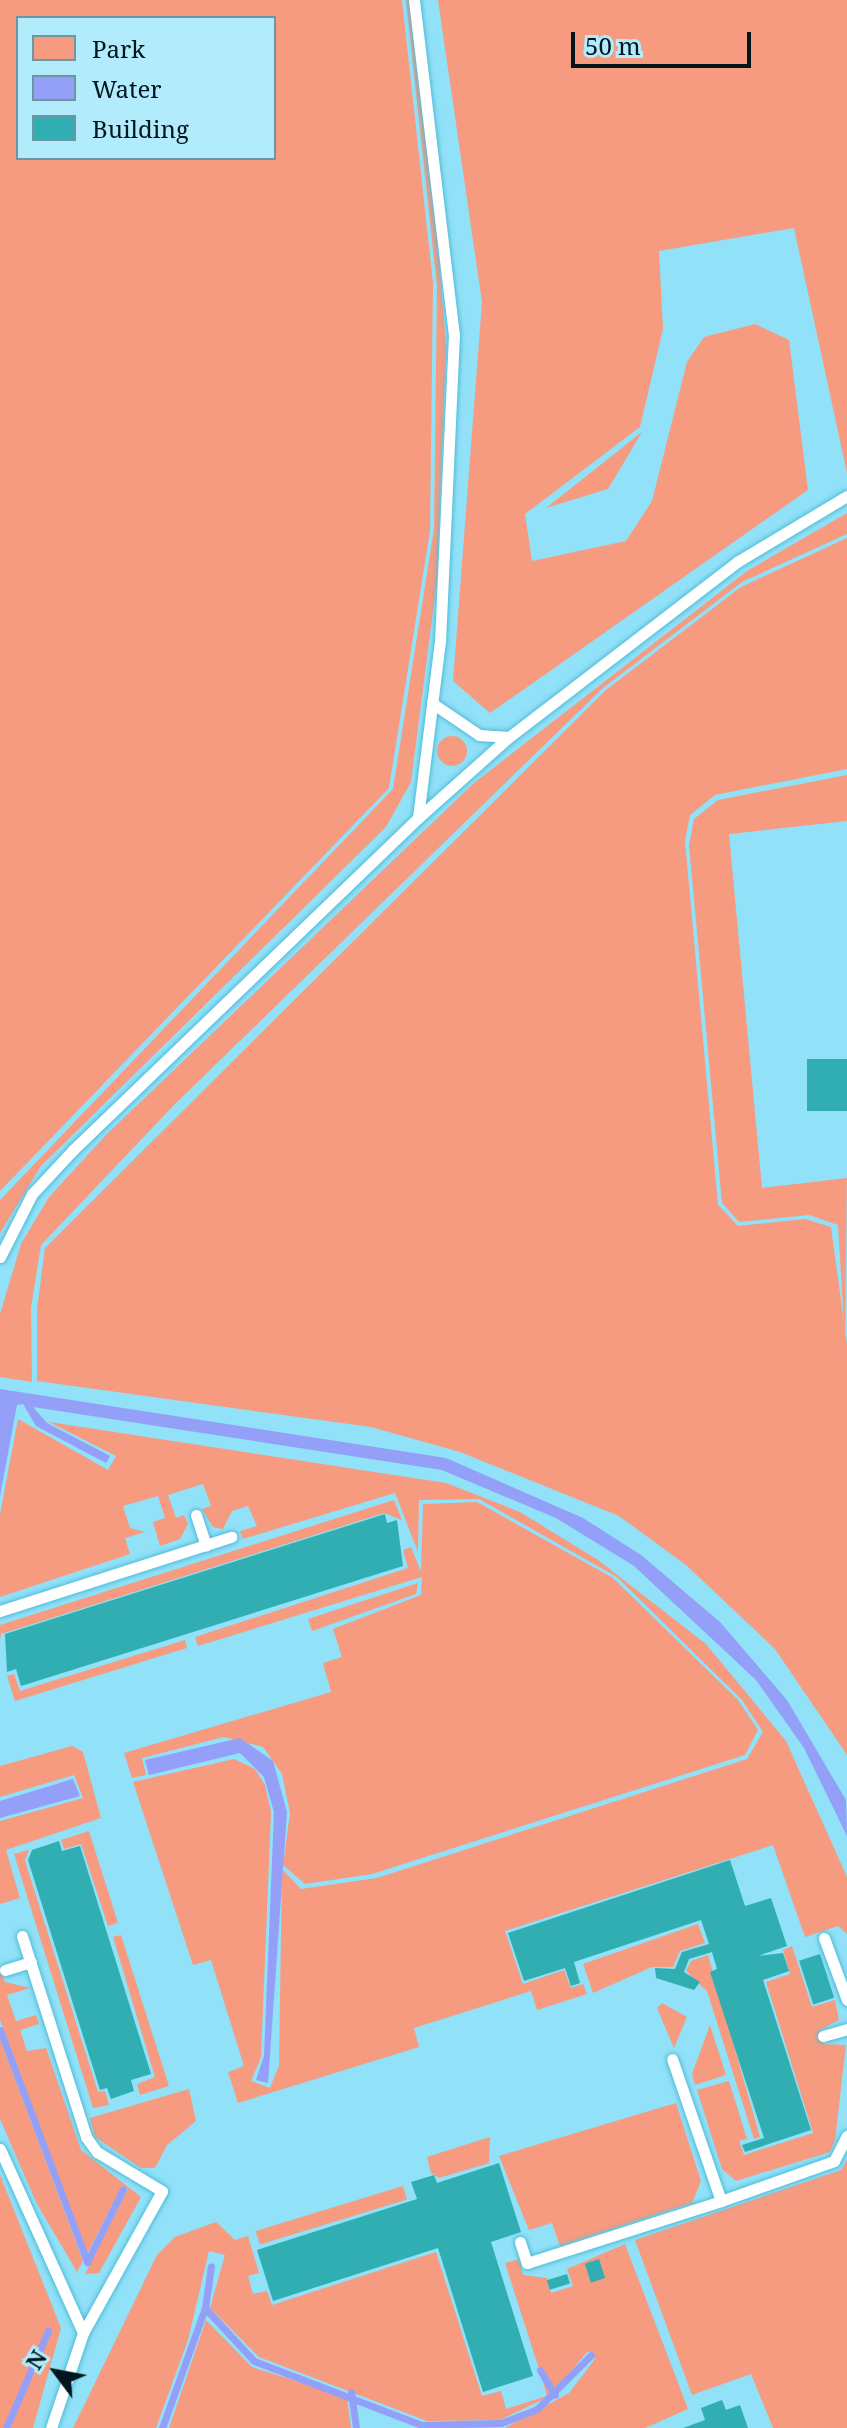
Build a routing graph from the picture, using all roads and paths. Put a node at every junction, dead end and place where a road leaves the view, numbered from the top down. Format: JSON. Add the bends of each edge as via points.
{"nodes":[{"id":1,"x":414,"y":0,"type":"edge"},
{"id":2,"x":847,"y":496,"type":"edge"},
{"id":3,"x":432,"y":703,"type":"junction"},
{"id":4,"x":509,"y":737,"type":"junction"},
{"id":5,"x":418,"y":818,"type":"junction"},
{"id":6,"x":0,"y":1257,"type":"edge"},
{"id":7,"x":196,"y":1515,"type":"dead end"},
{"id":8,"x":231,"y":1537,"type":"dead end"},
{"id":9,"x":206,"y":1545,"type":"junction"},
{"id":10,"x":0,"y":1611,"type":"edge"},
{"id":11,"x":22,"y":1936,"type":"dead end"},
{"id":12,"x":824,"y":1938,"type":"dead end"},
{"id":13,"x":31,"y":1962,"type":"junction"},
{"id":14,"x":5,"y":1970,"type":"dead end"},
{"id":15,"x":847,"y":2000,"type":"edge"},
{"id":16,"x":847,"y":2029,"type":"edge"},
{"id":17,"x":823,"y":2036,"type":"dead end"},
{"id":18,"x":672,"y":2059,"type":"dead end"},
{"id":19,"x":847,"y":2136,"type":"edge"},
{"id":20,"x":0,"y":2149,"type":"edge"},
{"id":21,"x":721,"y":2201,"type":"junction"},
{"id":22,"x":520,"y":2242,"type":"dead end"},
{"id":23,"x":83,"y":2333,"type":"junction"},
{"id":24,"x":51,"y":2428,"type":"edge"}],
"edges":[{"from":1,"to":3,"type":"lane","via":[[454,334]]},
{"from":2,"to":4,"type":"lane","via":[[737,562]]},
{"from":3,"to":4,"type":"lane","via":[[479,735]]},
{"from":3,"to":5,"type":"lane"},
{"from":4,"to":5,"type":"lane"},
{"from":5,"to":6,"type":"lane","via":[[73,1150],[32,1194]]},
{"from":7,"to":9,"type":"lane"},
{"from":8,"to":9,"type":"lane"},
{"from":9,"to":10,"type":"lane"},
{"from":11,"to":13,"type":"lane"},
{"from":12,"to":15,"type":"lane"},
{"from":13,"to":14,"type":"lane"},
{"from":13,"to":23,"type":"lane","via":[[86,2137],[97,2152],[162,2191]]},
{"from":16,"to":17,"type":"lane"},
{"from":18,"to":21,"type":"lane"},
{"from":19,"to":21,"type":"lane","via":[[834,2161]]},
{"from":20,"to":23,"type":"lane"},
{"from":21,"to":22,"type":"lane","via":[[527,2263]]},
{"from":23,"to":24,"type":"lane"}]}
